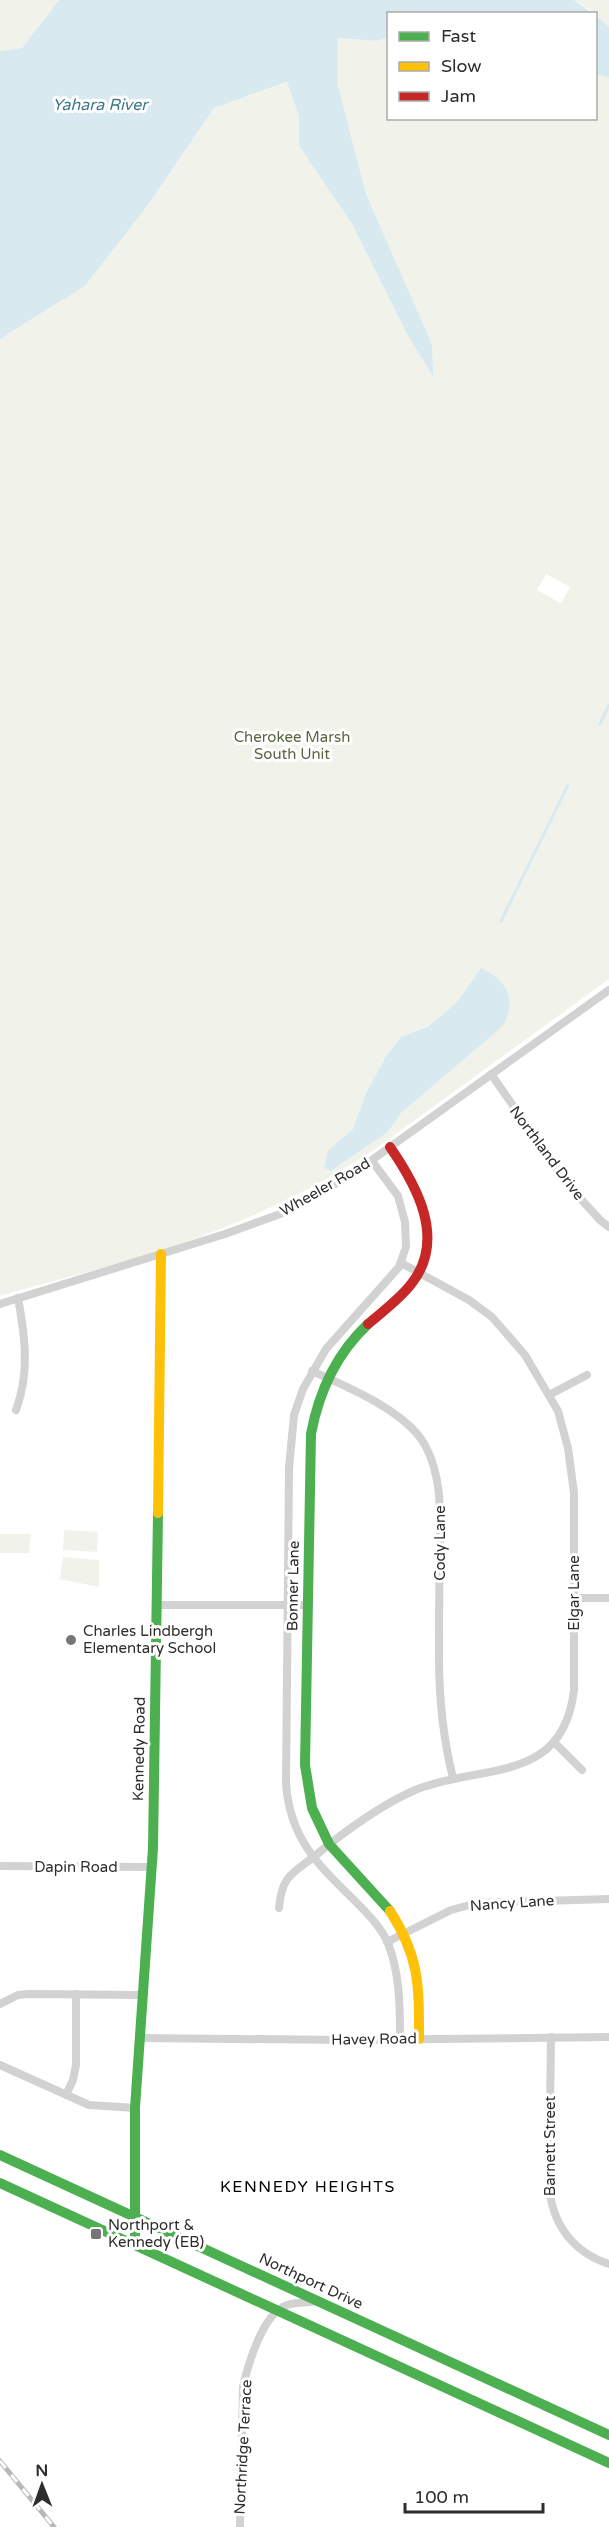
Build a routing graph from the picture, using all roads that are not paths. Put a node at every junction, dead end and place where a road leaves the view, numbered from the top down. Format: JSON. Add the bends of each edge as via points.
{"nodes":[{"id":1,"x":609,"y":990,"type":"edge"},
{"id":2,"x":491,"y":1074,"type":"junction"},
{"id":3,"x":390,"y":1147,"type":"junction"},
{"id":4,"x":372,"y":1161,"type":"junction"},
{"id":5,"x":609,"y":1227,"type":"edge"},
{"id":6,"x":161,"y":1254,"type":"junction"},
{"id":7,"x":401,"y":1263,"type":"junction"},
{"id":8,"x":419,"y":1272,"type":"junction"},
{"id":9,"x":18,"y":1298,"type":"junction"},
{"id":10,"x":0,"y":1304,"type":"edge"},
{"id":11,"x":312,"y":1371,"type":"junction"},
{"id":12,"x":587,"y":1375,"type":"dead end"},
{"id":13,"x":329,"y":1379,"type":"junction"},
{"id":14,"x":549,"y":1395,"type":"junction"},
{"id":15,"x":16,"y":1410,"type":"dead end"},
{"id":16,"x":573,"y":1598,"type":"junction"},
{"id":17,"x":609,"y":1598,"type":"edge"},
{"id":18,"x":156,"y":1605,"type":"junction"},
{"id":19,"x":289,"y":1605,"type":"junction"},
{"id":20,"x":308,"y":1605,"type":"junction"},
{"id":21,"x":554,"y":1742,"type":"junction"},
{"id":22,"x":582,"y":1770,"type":"dead end"},
{"id":23,"x":453,"y":1779,"type":"junction"},
{"id":24,"x":329,"y":1844,"type":"junction"},
{"id":25,"x":312,"y":1858,"type":"junction"},
{"id":26,"x":0,"y":1866,"type":"edge"},
{"id":27,"x":152,"y":1867,"type":"junction"},
{"id":28,"x":609,"y":1899,"type":"edge"},
{"id":29,"x":279,"y":1908,"type":"dead end"},
{"id":30,"x":403,"y":1933,"type":"junction"},
{"id":31,"x":387,"y":1942,"type":"junction"},
{"id":32,"x":76,"y":1994,"type":"junction"},
{"id":33,"x":143,"y":1995,"type":"junction"},
{"id":34,"x":0,"y":2004,"type":"edge"},
{"id":35,"x":551,"y":2037,"type":"junction"},
{"id":36,"x":609,"y":2037,"type":"edge"},
{"id":37,"x":139,"y":2038,"type":"junction"},
{"id":38,"x":418,"y":2038,"type":"junction"},
{"id":39,"x":400,"y":2039,"type":"junction"},
{"id":40,"x":0,"y":2065,"type":"edge"},
{"id":41,"x":66,"y":2095,"type":"junction"},
{"id":42,"x":135,"y":2108,"type":"junction"},
{"id":43,"x":0,"y":2155,"type":"edge"},
{"id":44,"x":0,"y":2183,"type":"edge"},
{"id":45,"x":135,"y":2216,"type":"junction"},
{"id":46,"x":135,"y":2244,"type":"junction"},
{"id":47,"x":609,"y":2264,"type":"edge"},
{"id":48,"x":319,"y":2301,"type":"junction"},
{"id":49,"x":278,"y":2309,"type":"junction"},
{"id":50,"x":609,"y":2435,"type":"edge"},
{"id":51,"x":609,"y":2463,"type":"edge"},
{"id":52,"x":240,"y":2527,"type":"edge"}],
"edges":[{"from":1,"to":2,"type":"street","name":"Wheeler Road"},
{"from":2,"to":3,"type":"street","name":"Wheeler Road"},
{"from":2,"to":5,"type":"street","name":"Northland Drive","via":[[569,1186]]},
{"from":3,"to":4,"type":"street","name":"Wheeler Road"},
{"from":3,"to":8,"type":"street","name":"Bonner Lane","via":[[411,1177],[426,1213],[426,1250]]},
{"from":4,"to":6,"type":"street","name":"Wheeler Road","via":[[280,1214]]},
{"from":4,"to":7,"type":"street","via":[[401,1206],[406,1234]]},
{"from":6,"to":9,"type":"street","name":"Wheeler Road"},
{"from":6,"to":18,"type":"street","name":"Kennedy Road"},
{"from":7,"to":8,"type":"street","name":"Elgar Lane"},
{"from":7,"to":11,"type":"street","name":"Bonner Lane","via":[[344,1326]]},
{"from":8,"to":13,"type":"street","name":"Bonner Lane","via":[[410,1286],[344,1352]]},
{"from":8,"to":14,"type":"street","name":"Elgar Lane","via":[[492,1317],[525,1355]]},
{"from":9,"to":10,"type":"street","name":"Wheeler Road"},
{"from":9,"to":15,"type":"street","via":[[24,1328],[25,1375]]},
{"from":11,"to":13,"type":"street","name":"Cody Lane"},
{"from":11,"to":19,"type":"street","name":"Bonner Lane","via":[[291,1433]]},
{"from":12,"to":14,"type":"street"},
{"from":13,"to":20,"type":"street","name":"Bonner Lane","via":[[318,1402],[310,1446]]},
{"from":13,"to":23,"type":"street","name":"Cody Lane","via":[[407,1424],[425,1445],[436,1475],[441,1508],[440,1703]]},
{"from":14,"to":16,"type":"street","name":"Elgar Lane","via":[[558,1411],[573,1476]]},
{"from":16,"to":17,"type":"street"},
{"from":16,"to":21,"type":"street","name":"Elgar Lane","via":[[574,1690],[571,1711]]},
{"from":18,"to":19,"type":"street"},
{"from":18,"to":27,"type":"street","name":"Kennedy Road"},
{"from":19,"to":20,"type":"street"},
{"from":19,"to":25,"type":"street","name":"Bonner Lane","via":[[287,1801]]},
{"from":20,"to":24,"type":"street","name":"Bonner Lane","via":[[305,1765],[312,1808]]},
{"from":21,"to":22,"type":"street"},
{"from":21,"to":23,"type":"street","name":"Elgar Lane","via":[[536,1758],[518,1766]]},
{"from":23,"to":24,"type":"street","name":"Elgar Lane","via":[[415,1791]]},
{"from":24,"to":25,"type":"street","name":"Elgar Lane"},
{"from":24,"to":30,"type":"street","name":"Bonner Lane","via":[[391,1912]]},
{"from":25,"to":29,"type":"street","name":"Elgar Lane","via":[[282,1886]]},
{"from":25,"to":31,"type":"street","name":"Bonner Lane","via":[[365,1912]]},
{"from":26,"to":27,"type":"street","name":"Dapin Road"},
{"from":27,"to":33,"type":"street","name":"Kennedy Road"},
{"from":28,"to":30,"type":"street","name":"Nancy Lane","via":[[477,1903],[451,1910]]},
{"from":30,"to":31,"type":"street","name":"Nancy Lane"},
{"from":30,"to":38,"type":"street","name":"Bonner Lane","via":[[417,1971]]},
{"from":31,"to":39,"type":"street","name":"Bonner Lane","via":[[400,1996]]},
{"from":32,"to":33,"type":"street"},
{"from":32,"to":34,"type":"street","via":[[18,1995]]},
{"from":32,"to":41,"type":"street","via":[[76,2065]]},
{"from":33,"to":37,"type":"street","name":"Kennedy Road"},
{"from":35,"to":36,"type":"street","name":"Havey Road"},
{"from":35,"to":38,"type":"street","name":"Havey Road"},
{"from":35,"to":47,"type":"street","name":"Barnett Street","via":[[550,2203],[572,2243]]},
{"from":37,"to":39,"type":"street","name":"Havey Road"},
{"from":37,"to":42,"type":"street","name":"Kennedy Road"},
{"from":38,"to":39,"type":"street","name":"Havey Road"},
{"from":40,"to":41,"type":"street"},
{"from":41,"to":42,"type":"street","via":[[99,2107]]},
{"from":42,"to":45,"type":"street","name":"Kennedy Road"},
{"from":43,"to":45,"type":"street","name":"Northport Drive"},
{"from":44,"to":46,"type":"street"},
{"from":45,"to":46,"type":"street","name":"Kennedy Road"},
{"from":45,"to":48,"type":"street","name":"Northport Drive"},
{"from":46,"to":49,"type":"street"},
{"from":48,"to":49,"type":"street"},
{"from":48,"to":50,"type":"street","name":"Northport Drive"},
{"from":49,"to":51,"type":"street"},
{"from":49,"to":52,"type":"street","name":"Northridge Terrace","via":[[261,2334],[243,2387]]}]}
